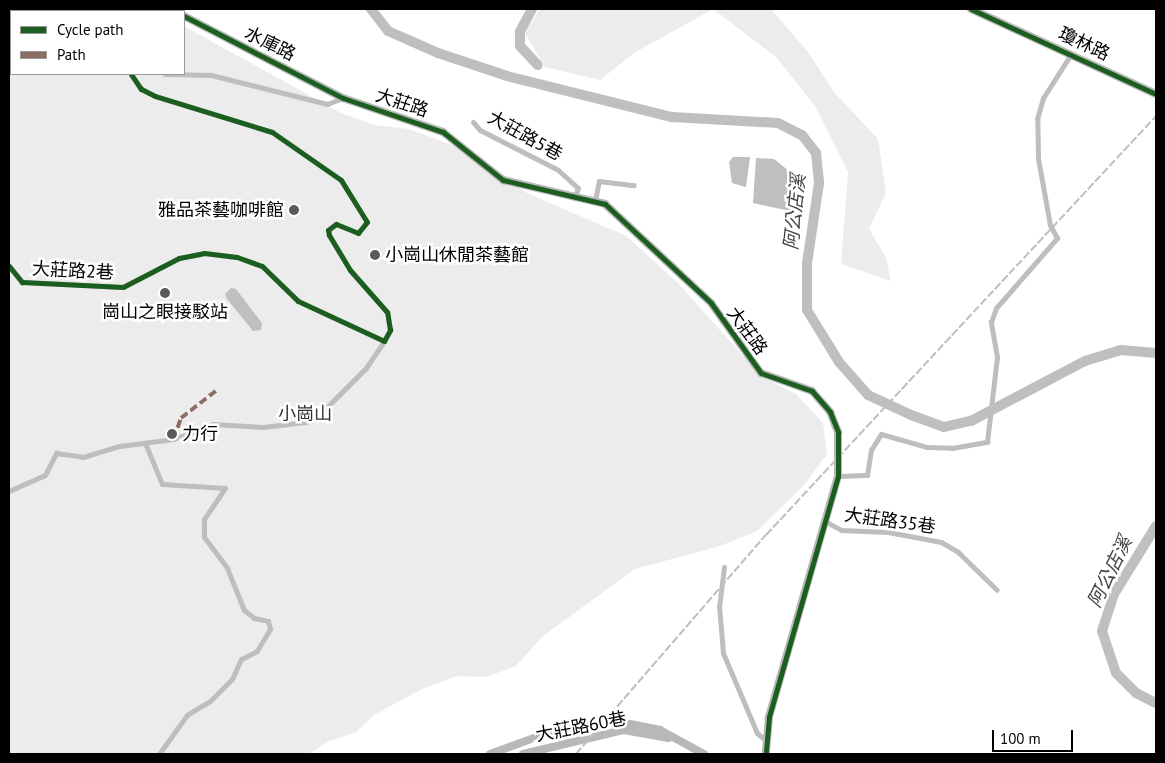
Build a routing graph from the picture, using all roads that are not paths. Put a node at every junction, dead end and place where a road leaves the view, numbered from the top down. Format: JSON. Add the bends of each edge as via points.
{"nodes":[{"id":1,"x":971,"y":9,"type":"edge"},
{"id":2,"x":185,"y":17,"type":"edge"},
{"id":3,"x":1072,"y":53,"type":"junction"},
{"id":4,"x":185,"y":74,"type":"edge"},
{"id":5,"x":133,"y":75,"type":"edge"},
{"id":6,"x":1156,"y":94,"type":"edge"},
{"id":7,"x":343,"y":98,"type":"junction"},
{"id":8,"x":473,"y":122,"type":"dead end"},
{"id":9,"x":634,"y":185,"type":"dead end"},
{"id":10,"x":574,"y":198,"type":"junction"},
{"id":11,"x":595,"y":201,"type":"junction"},
{"id":12,"x":9,"y":266,"type":"edge"},
{"id":13,"x":384,"y":342,"type":"junction"},
{"id":14,"x":145,"y":443,"type":"junction"},
{"id":15,"x":838,"y":476,"type":"junction"},
{"id":16,"x":9,"y":491,"type":"edge"},
{"id":17,"x":823,"y":520,"type":"junction"},
{"id":18,"x":724,"y":567,"type":"dead end"},
{"id":19,"x":997,"y":590,"type":"dead end"},
{"id":20,"x":675,"y":740,"type":"junction"},
{"id":21,"x":765,"y":740,"type":"junction"},
{"id":22,"x":159,"y":754,"type":"edge"},
{"id":23,"x":490,"y":754,"type":"edge"},
{"id":24,"x":523,"y":754,"type":"edge"},
{"id":25,"x":704,"y":754,"type":"edge"},
{"id":26,"x":766,"y":754,"type":"edge"}],
"edges":[{"from":1,"to":3,"type":"street","name":"瓊林路"},
{"from":2,"to":7,"type":"street","name":"水庫路"},
{"from":3,"to":6,"type":"street","name":"瓊林路"},
{"from":3,"to":15,"type":"street","via":[[1047,90],[1037,119],[1038,158],[1050,225],[1057,238],[996,308],[990,322],[997,357],[987,442],[952,448],[927,447],[880,434],[870,450],[867,475]]},
{"from":4,"to":7,"type":"street","via":[[211,75],[327,104]]},
{"from":5,"to":13,"type":"street","via":[[141,90],[155,96],[272,132],[341,180],[367,222],[358,234],[336,224],[328,230],[329,235],[350,270],[387,312],[390,330]]},
{"from":7,"to":10,"type":"street","name":"大莊路","via":[[443,132],[503,180]]},
{"from":8,"to":10,"type":"street","name":"大莊路5巷","via":[[480,130],[558,170],[578,188]]},
{"from":9,"to":11,"type":"street","via":[[599,181]]},
{"from":10,"to":11,"type":"street","name":"大莊路"},
{"from":11,"to":15,"type":"street","name":"大莊路","via":[[605,204],[711,303],[762,374],[812,391],[830,412],[838,432]]},
{"from":12,"to":13,"type":"street","name":"大莊路2巷","via":[[22,282],[123,287],[179,258],[204,253],[237,257],[262,266],[298,301]]},
{"from":13,"to":14,"type":"street","via":[[366,368],[325,409],[306,422],[263,427],[212,424],[174,438]]},
{"from":14,"to":16,"type":"street","via":[[83,457],[56,453],[45,475]]},
{"from":14,"to":22,"type":"street","via":[[162,484],[224,488],[204,519],[204,537],[228,568],[244,610],[254,618],[268,621],[270,629],[257,651],[241,659],[232,679],[210,701],[187,715]]},
{"from":15,"to":17,"type":"street","name":"大莊路"},
{"from":17,"to":19,"type":"street","name":"大莊路35巷","via":[[841,530],[888,532],[941,542],[958,552]]},
{"from":17,"to":21,"type":"street","name":"大莊路"},
{"from":18,"to":21,"type":"street","via":[[719,606],[723,653],[757,733]]},
{"from":20,"to":23,"type":"street","name":"大莊路60巷","via":[[660,730],[615,721],[553,731]]},
{"from":20,"to":24,"type":"street","name":"大莊路60巷","via":[[624,730]]},
{"from":20,"to":25,"type":"street","name":"大莊路60巷"},
{"from":21,"to":26,"type":"street","name":"大莊路"}]}
